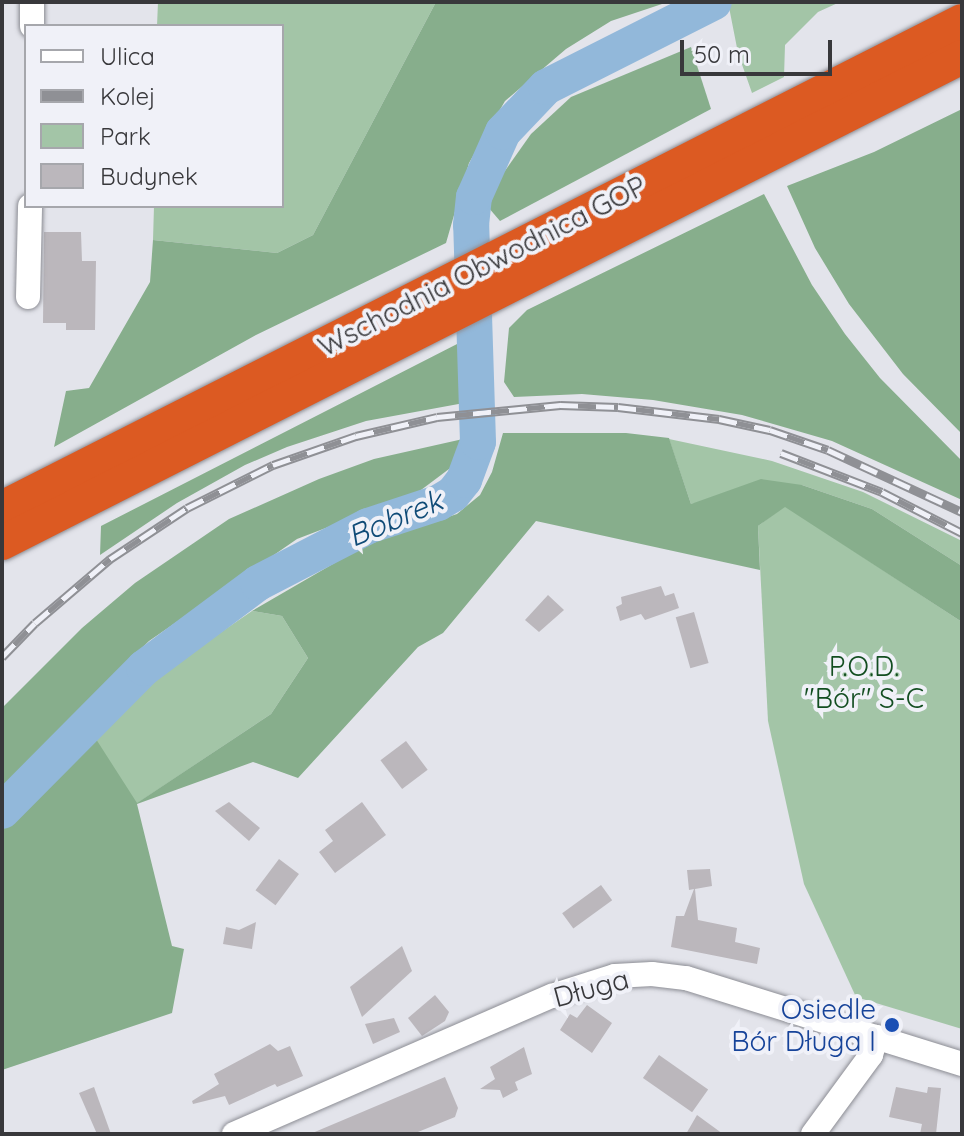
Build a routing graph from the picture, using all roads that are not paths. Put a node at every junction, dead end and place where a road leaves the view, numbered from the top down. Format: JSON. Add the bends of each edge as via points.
{"nodes":[{"id":1,"x":32,"y":2,"type":"edge"},
{"id":2,"x":962,"y":21,"type":"edge"},
{"id":3,"x":32,"y":24,"type":"edge"},
{"id":4,"x":962,"y":57,"type":"edge"},
{"id":5,"x":868,"y":86,"type":"junction"},
{"id":6,"x":30,"y":208,"type":"edge"},
{"id":7,"x":28,"y":297,"type":"dead end"},
{"id":8,"x":2,"y":508,"type":"edge"},
{"id":9,"x":2,"y":543,"type":"edge"},
{"id":10,"x":876,"y":1037,"type":"junction"},
{"id":11,"x":962,"y":1064,"type":"edge"},
{"id":12,"x":234,"y":1134,"type":"edge"},
{"id":13,"x":813,"y":1134,"type":"edge"}],
"edges":[{"from":1,"to":3,"type":"street"},
{"from":2,"to":5,"type":"highway","name":"Wschodnia Obwodnica GOP"},
{"from":4,"to":5,"type":"highway","name":"Wschodnia Obwodnica GOP"},
{"from":5,"to":8,"type":"highway","name":"Wschodnia Obwodnica GOP"},
{"from":5,"to":9,"type":"highway","name":"Wschodnia Obwodnica GOP"},
{"from":6,"to":7,"type":"street"},
{"from":10,"to":11,"type":"street","name":"Długa"},
{"from":10,"to":12,"type":"street","name":"Długa","via":[[686,978],[615,976],[552,996]]},
{"from":10,"to":13,"type":"street","via":[[871,1055]]}]}
